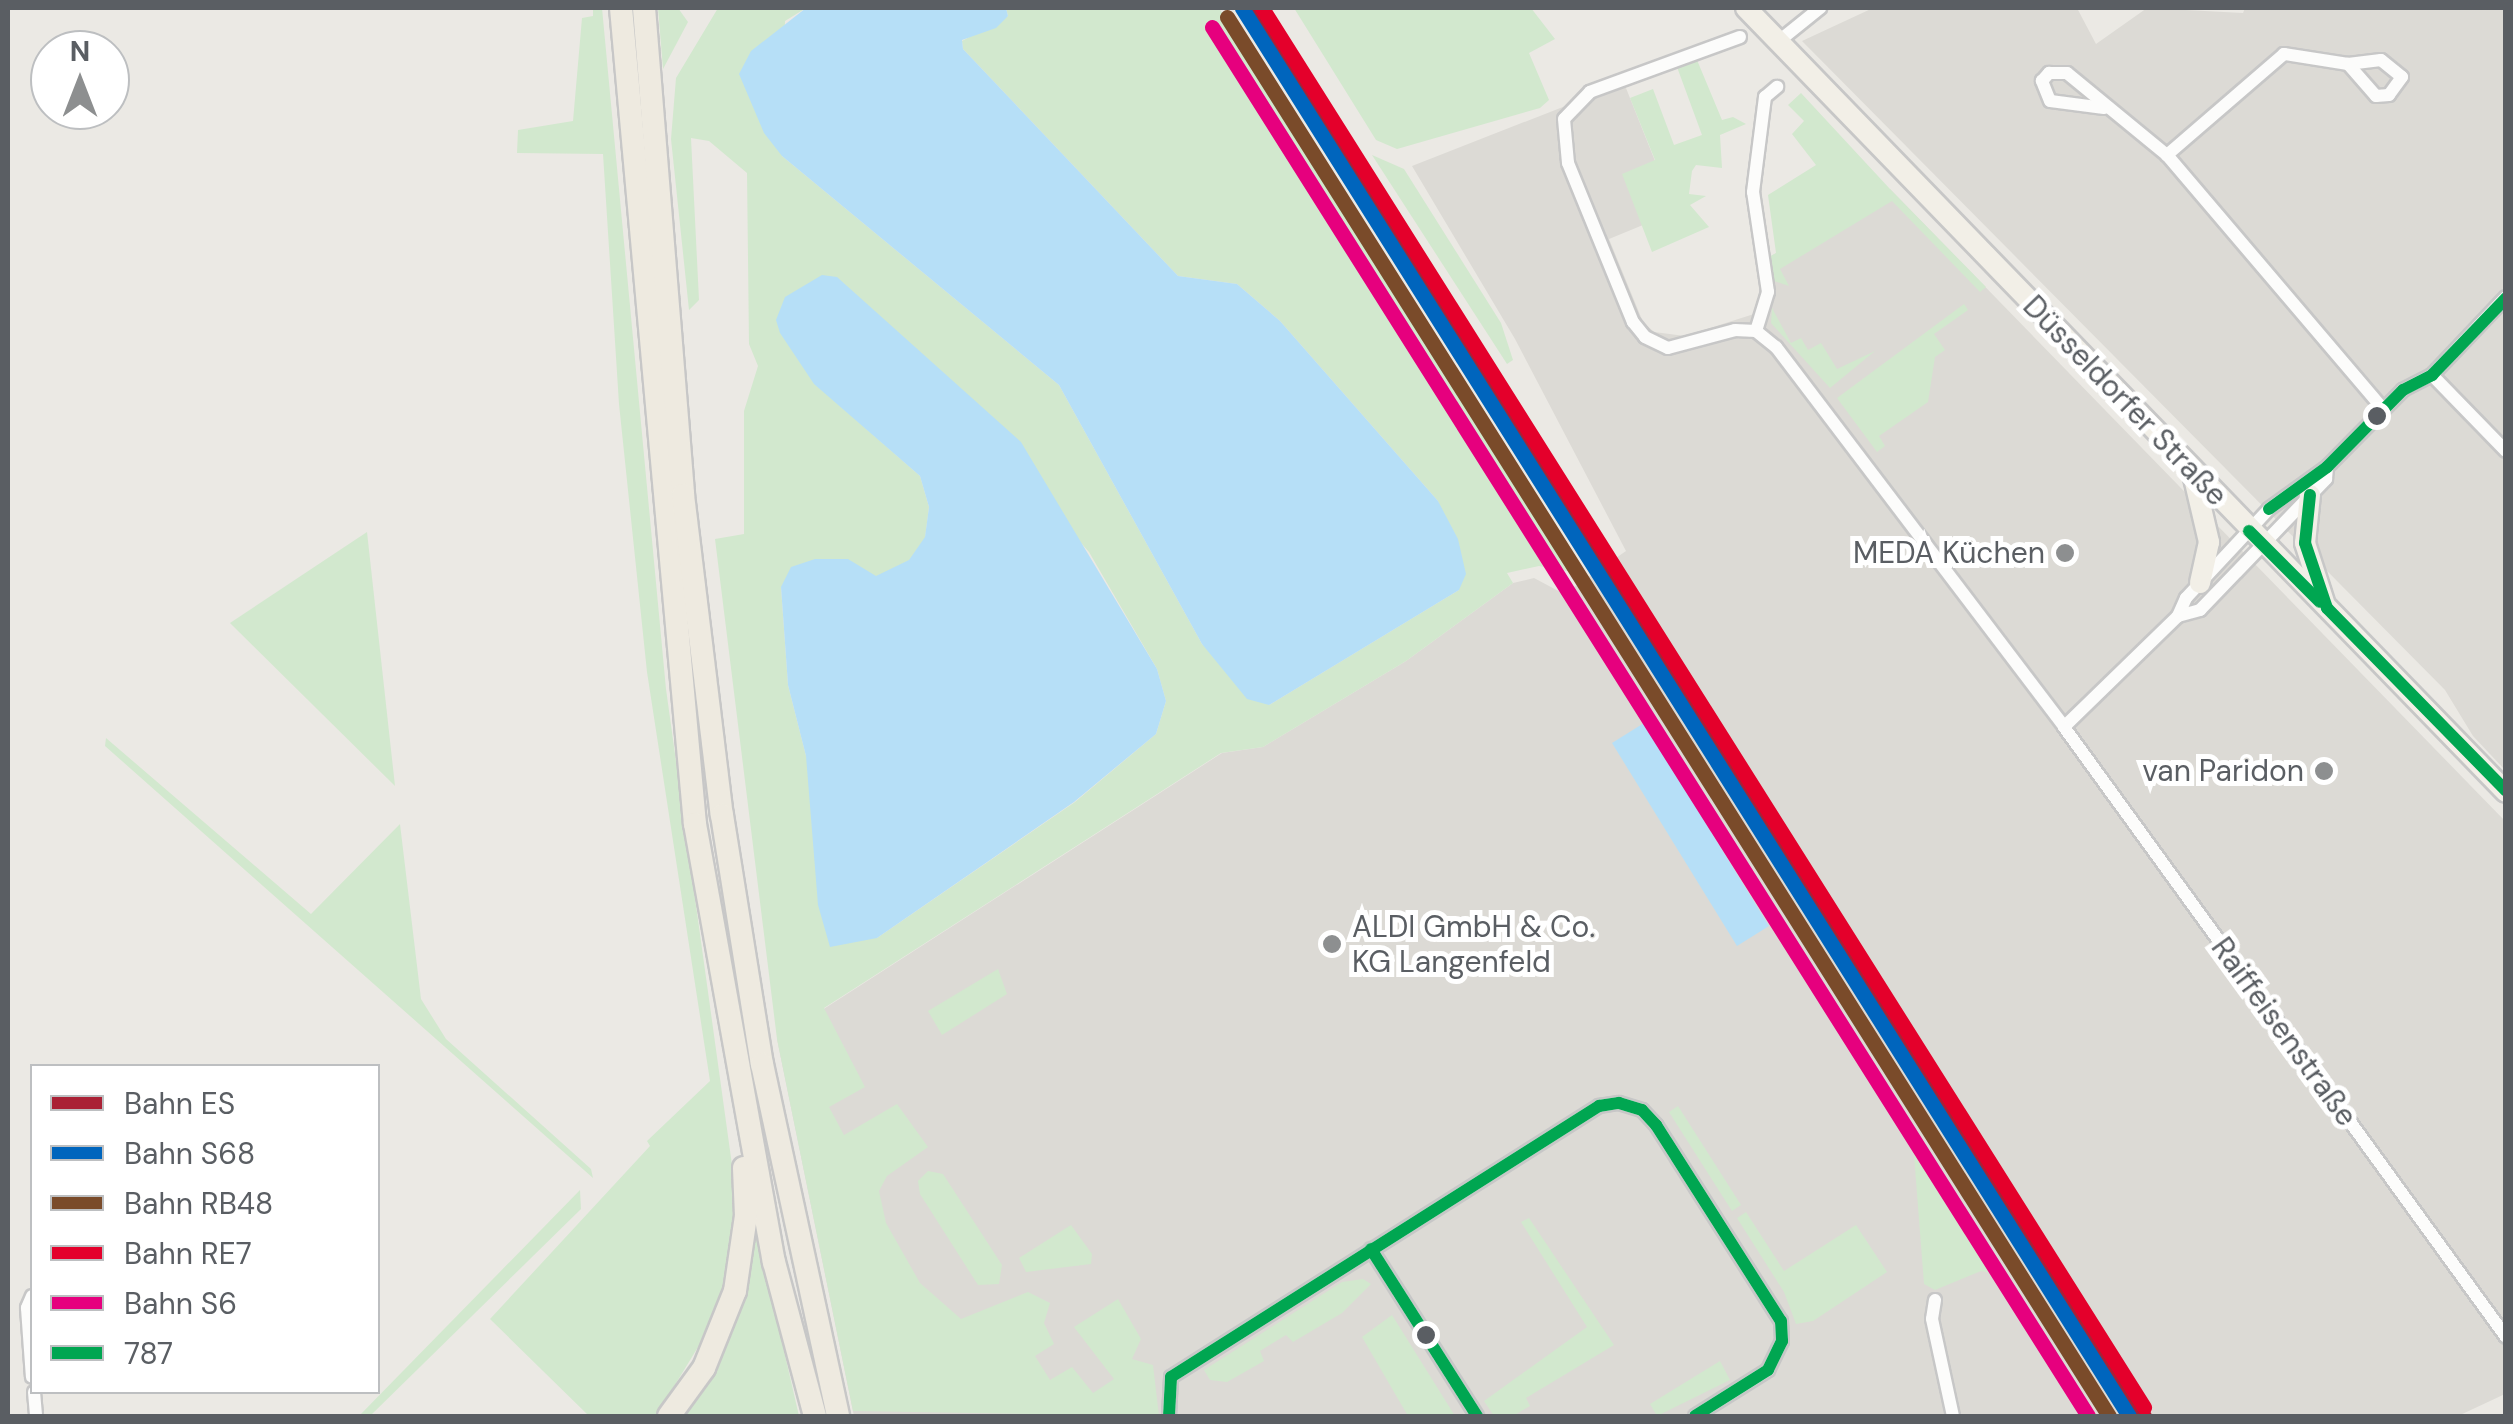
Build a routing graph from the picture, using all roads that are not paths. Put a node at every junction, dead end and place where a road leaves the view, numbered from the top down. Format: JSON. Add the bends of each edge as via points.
{"nodes":[{"id":1,"x":621,"y":8,"type":"edge"},
{"id":2,"x":644,"y":8,"type":"edge"},
{"id":3,"x":1746,"y":8,"type":"edge"},
{"id":4,"x":1820,"y":8,"type":"edge"},
{"id":5,"x":1740,"y":37,"type":"dead end"},
{"id":6,"x":1779,"y":42,"type":"junction"},
{"id":7,"x":2348,"y":64,"type":"dead end"},
{"id":8,"x":1777,"y":87,"type":"dead end"},
{"id":9,"x":2104,"y":108,"type":"junction"},
{"id":10,"x":2167,"y":155,"type":"junction"},
{"id":11,"x":2506,"y":297,"type":"edge"},
{"id":12,"x":1756,"y":331,"type":"junction"},
{"id":13,"x":2432,"y":375,"type":"junction"},
{"id":14,"x":2382,"y":409,"type":"junction"},
{"id":15,"x":2506,"y":450,"type":"edge"},
{"id":16,"x":2327,"y":467,"type":"junction"},
{"id":17,"x":2192,"y":471,"type":"junction"},
{"id":18,"x":2310,"y":495,"type":"junction"},
{"id":19,"x":2256,"y":537,"type":"junction"},
{"id":20,"x":2200,"y":583,"type":"junction"},
{"id":21,"x":2326,"y":608,"type":"junction"},
{"id":22,"x":2178,"y":616,"type":"junction"},
{"id":23,"x":2064,"y":727,"type":"junction"},
{"id":24,"x":2506,"y":792,"type":"edge"},
{"id":25,"x":739,"y":1080,"type":"junction"},
{"id":26,"x":1370,"y":1249,"type":"junction"},
{"id":27,"x":1935,"y":1300,"type":"dead end"},
{"id":28,"x":30,"y":1301,"type":"edge"},
{"id":29,"x":2506,"y":1336,"type":"edge"},
{"id":30,"x":30,"y":1349,"type":"edge"},
{"id":31,"x":669,"y":1416,"type":"edge"},
{"id":32,"x":815,"y":1416,"type":"edge"},
{"id":33,"x":838,"y":1416,"type":"edge"},
{"id":34,"x":1170,"y":1416,"type":"edge"},
{"id":35,"x":1477,"y":1416,"type":"edge"},
{"id":36,"x":1695,"y":1416,"type":"edge"},
{"id":37,"x":1952,"y":1416,"type":"edge"}],
"edges":[{"from":1,"to":25,"type":"highway","via":[[693,804]]},
{"from":2,"to":33,"type":"highway","via":[[683,495],[722,815],[762,1064]]},
{"from":3,"to":6,"type":"main road","name":"Düsseldorfer Straße"},
{"from":4,"to":6,"type":"street"},
{"from":5,"to":12,"type":"street","via":[[1590,92],[1564,120],[1568,163],[1638,331],[1652,342],[1684,348],[1735,330]]},
{"from":6,"to":17,"type":"main road","name":"Düsseldorfer Straße"},
{"from":7,"to":10,"type":"street","via":[[2284,54]]},
{"from":8,"to":12,"type":"street","via":[[1765,98],[1753,192],[1768,292]]},
{"from":9,"to":9,"type":"street","via":[[2068,73],[2048,73],[2042,82],[2050,101]]},
{"from":9,"to":10,"type":"street"},
{"from":10,"to":14,"type":"street"},
{"from":11,"to":13,"type":"street"},
{"from":12,"to":23,"type":"street","name":"Raiffeisenstraße","via":[[1794,365]]},
{"from":13,"to":14,"type":"street"},
{"from":13,"to":15,"type":"street"},
{"from":14,"to":16,"type":"street"},
{"from":16,"to":18,"type":"street","via":[[2326,479]]},
{"from":16,"to":19,"type":"street","via":[[2314,471]]},
{"from":17,"to":19,"type":"main road","name":"Düsseldorfer Straße"},
{"from":17,"to":20,"type":"main road","via":[[2208,542]]},
{"from":18,"to":19,"type":"street"},
{"from":18,"to":21,"type":"main road","via":[[2305,543]]},
{"from":19,"to":20,"type":"street"},
{"from":19,"to":21,"type":"main road","name":"Düsseldorfer Straße"},
{"from":19,"to":22,"type":"street","via":[[2200,610]]},
{"from":20,"to":22,"type":"street"},
{"from":21,"to":24,"type":"main road","name":"Düsseldorfer Straße"},
{"from":22,"to":23,"type":"street"},
{"from":23,"to":29,"type":"street","name":"Raiffeisenstraße"},
{"from":25,"to":31,"type":"highway","via":[[746,1216],[735,1291],[704,1368]]},
{"from":25,"to":32,"type":"highway","via":[[774,1262]]},
{"from":26,"to":34,"type":"street","via":[[1172,1377]]},
{"from":26,"to":35,"type":"street"},
{"from":26,"to":36,"type":"street","via":[[1599,1106],[1642,1110],[1733,1238],[1781,1320],[1782,1341],[1768,1370]]},
{"from":27,"to":37,"type":"street","via":[[1932,1319]]},
{"from":28,"to":30,"type":"street"}]}
